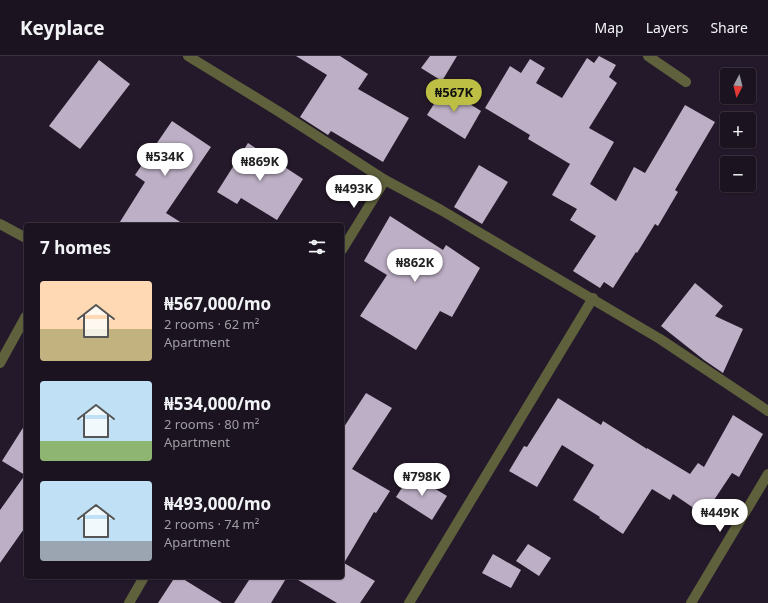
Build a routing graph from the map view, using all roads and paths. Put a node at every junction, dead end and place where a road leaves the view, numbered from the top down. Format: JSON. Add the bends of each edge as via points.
{"nodes":[{"id":1,"x":188,"y":56,"type":"edge"},
{"id":2,"x":648,"y":56,"type":"edge"},
{"id":3,"x":686,"y":82,"type":"dead end"},
{"id":4,"x":384,"y":180,"type":"junction"},
{"id":5,"x":0,"y":224,"type":"edge"},
{"id":6,"x":24,"y":237,"type":"edge"},
{"id":7,"x":344,"y":247,"type":"edge"},
{"id":8,"x":593,"y":298,"type":"junction"},
{"id":9,"x":24,"y":320,"type":"edge"},
{"id":10,"x":0,"y":362,"type":"edge"},
{"id":11,"x":768,"y":411,"type":"edge"},
{"id":12,"x":768,"y":474,"type":"edge"},
{"id":13,"x":143,"y":579,"type":"edge"},
{"id":14,"x":129,"y":603,"type":"edge"},
{"id":15,"x":409,"y":603,"type":"edge"},
{"id":16,"x":691,"y":603,"type":"edge"}],
"edges":[{"from":1,"to":4,"type":"street","via":[[281,112]]},
{"from":2,"to":3,"type":"street"},
{"from":4,"to":7,"type":"street"},
{"from":4,"to":8,"type":"street"},
{"from":5,"to":6,"type":"street"},
{"from":8,"to":11,"type":"street"},
{"from":8,"to":15,"type":"street"},
{"from":9,"to":10,"type":"street"},
{"from":12,"to":16,"type":"street"},
{"from":13,"to":14,"type":"street"}]}
